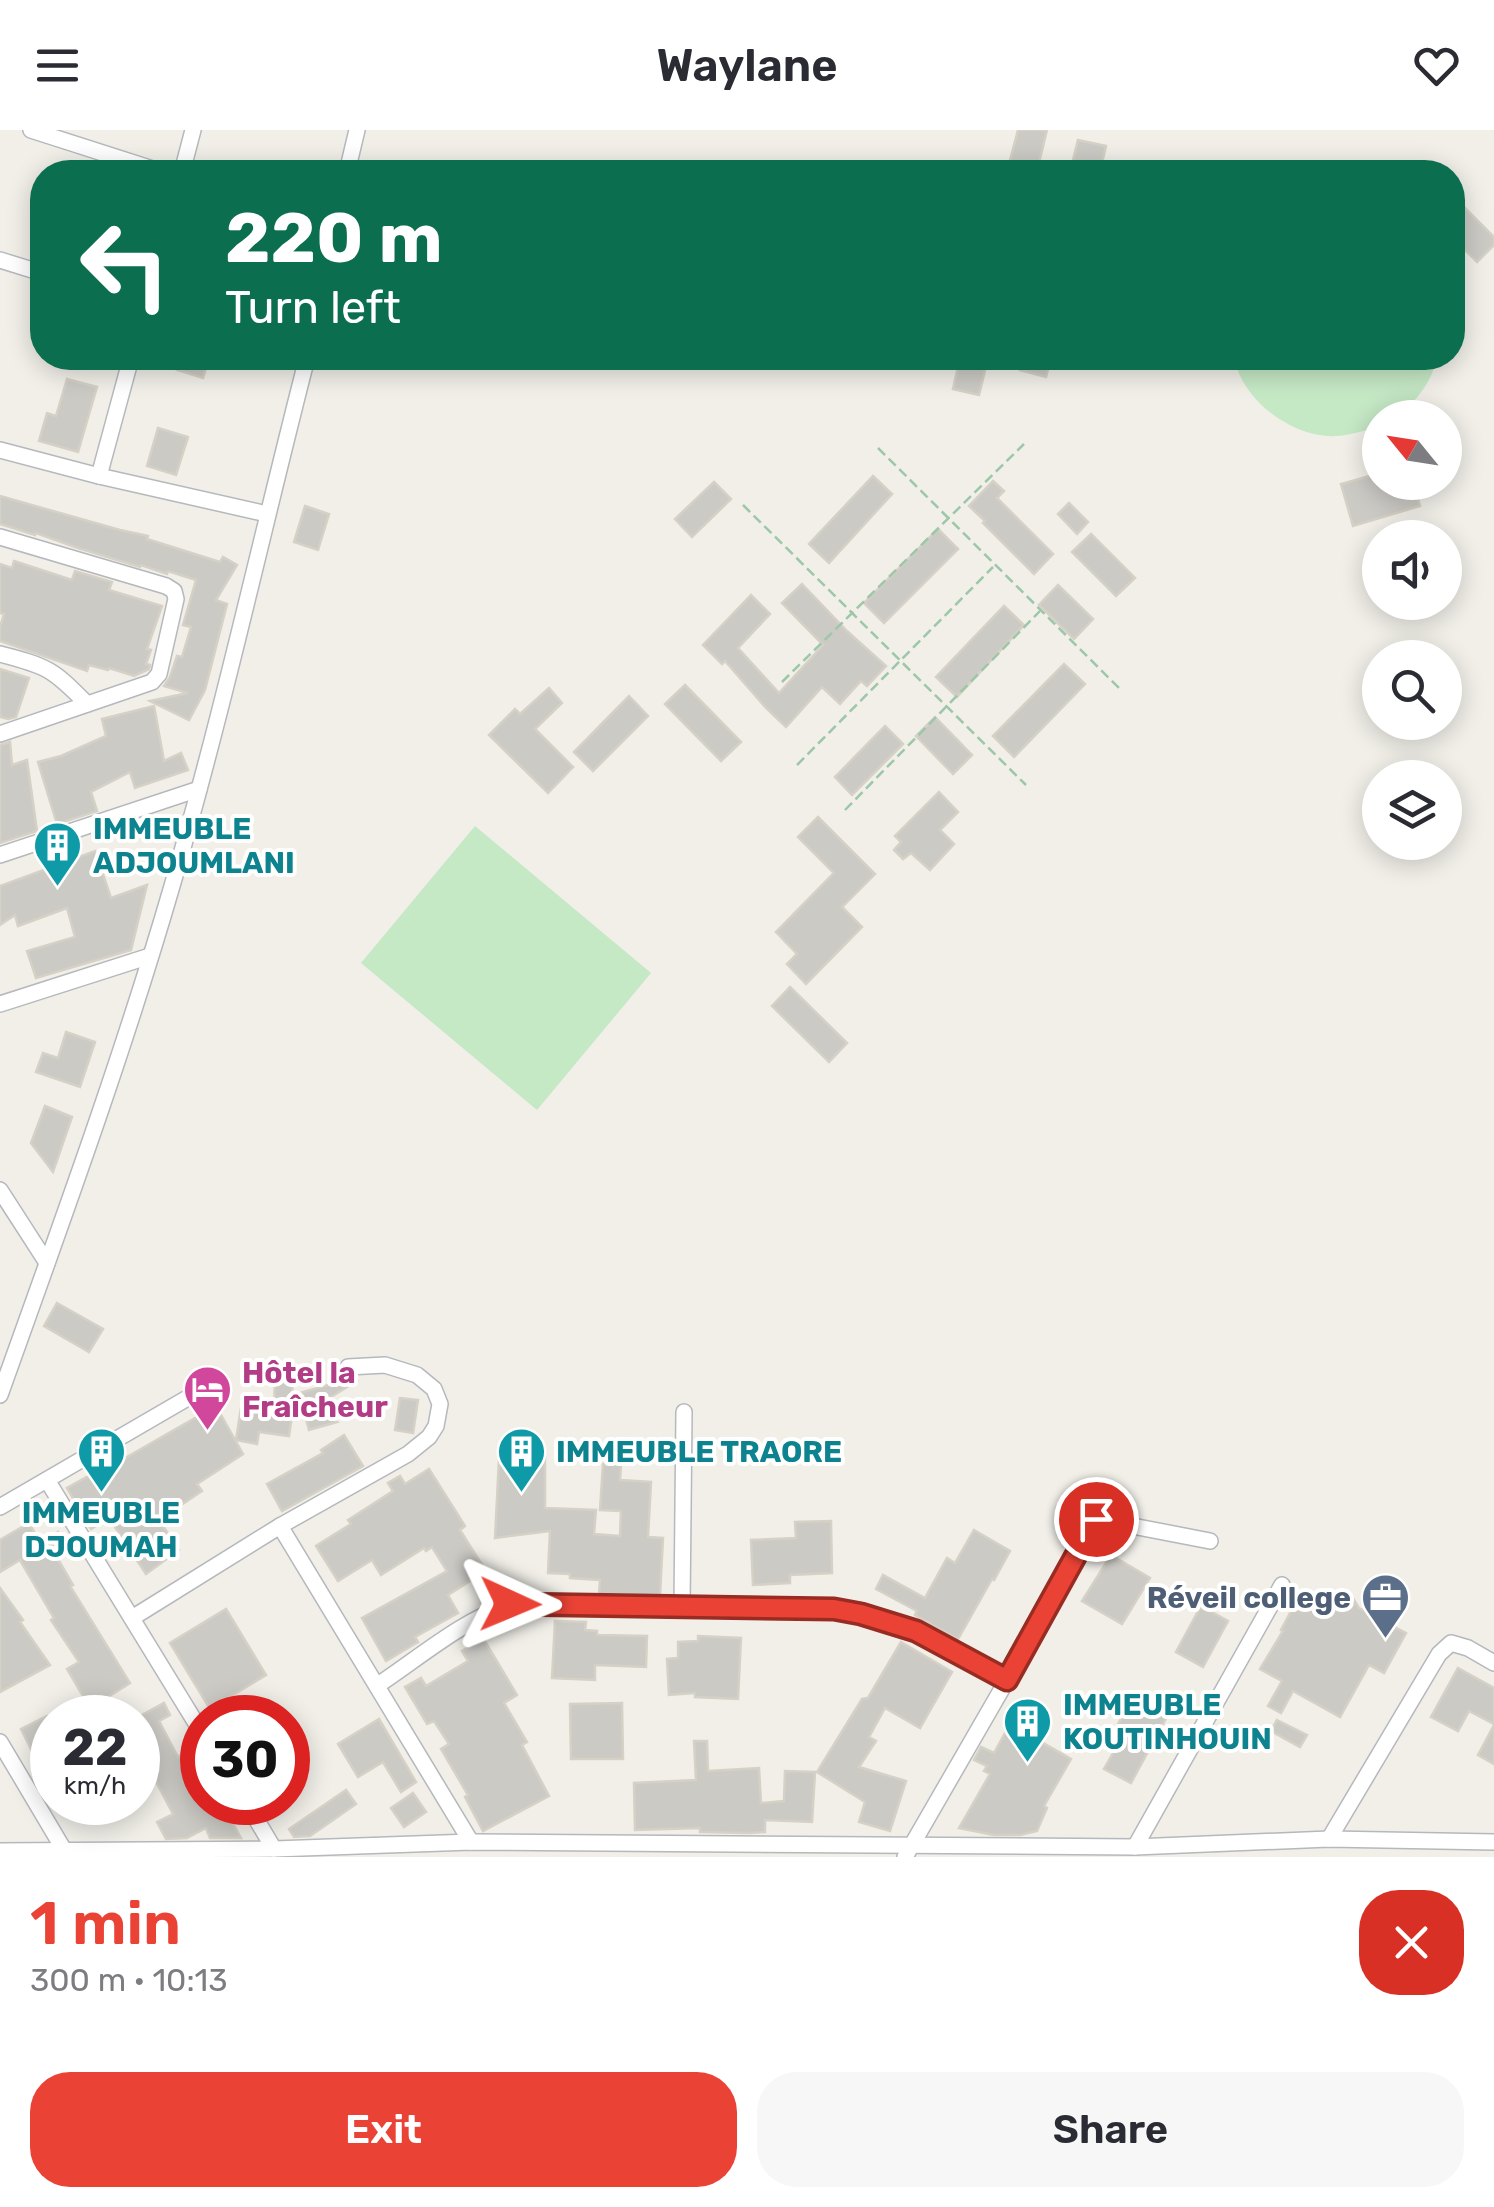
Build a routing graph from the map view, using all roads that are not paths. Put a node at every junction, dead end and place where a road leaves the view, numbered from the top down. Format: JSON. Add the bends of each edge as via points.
{"nodes":[{"id":1,"x":31,"y":130,"type":"edge"},
{"id":2,"x":192,"y":130,"type":"edge"},
{"id":3,"x":357,"y":130,"type":"edge"},
{"id":4,"x":125,"y":160,"type":"edge"},
{"id":5,"x":185,"y":160,"type":"edge"},
{"id":6,"x":351,"y":160,"type":"edge"},
{"id":7,"x":0,"y":260,"type":"edge"},
{"id":8,"x":30,"y":269,"type":"edge"},
{"id":9,"x":128,"y":370,"type":"edge"},
{"id":10,"x":304,"y":370,"type":"edge"},
{"id":11,"x":0,"y":450,"type":"edge"},
{"id":12,"x":99,"y":476,"type":"junction"},
{"id":13,"x":267,"y":514,"type":"junction"},
{"id":14,"x":0,"y":537,"type":"edge"},
{"id":15,"x":0,"y":654,"type":"edge"},
{"id":16,"x":87,"y":704,"type":"junction"},
{"id":17,"x":0,"y":734,"type":"edge"},
{"id":18,"x":200,"y":789,"type":"junction"},
{"id":19,"x":0,"y":855,"type":"edge"},
{"id":20,"x":150,"y":956,"type":"junction"},
{"id":21,"x":0,"y":1004,"type":"edge"},
{"id":22,"x":0,"y":1190,"type":"edge"},
{"id":23,"x":47,"y":1263,"type":"junction"},
{"id":24,"x":348,"y":1367,"type":"dead end"},
{"id":25,"x":215,"y":1382,"type":"dead end"},
{"id":26,"x":0,"y":1396,"type":"edge"},
{"id":27,"x":684,"y":1412,"type":"dead end"},
{"id":28,"x":47,"y":1480,"type":"junction"},
{"id":29,"x":0,"y":1507,"type":"edge"},
{"id":30,"x":280,"y":1526,"type":"junction"},
{"id":31,"x":1210,"y":1541,"type":"dead end"},
{"id":32,"x":1282,"y":1586,"type":"dead end"},
{"id":33,"x":682,"y":1606,"type":"junction"},
{"id":34,"x":132,"y":1618,"type":"junction"},
{"id":35,"x":1494,"y":1663,"type":"edge"},
{"id":36,"x":1007,"y":1680,"type":"junction"},
{"id":37,"x":378,"y":1686,"type":"junction"},
{"id":38,"x":180,"y":1696,"type":"edge"},
{"id":39,"x":0,"y":1742,"type":"edge"},
{"id":40,"x":260,"y":1825,"type":"edge"},
{"id":41,"x":1329,"y":1840,"type":"junction"},
{"id":42,"x":471,"y":1842,"type":"junction"},
{"id":43,"x":1494,"y":1842,"type":"edge"},
{"id":44,"x":1135,"y":1846,"type":"junction"},
{"id":45,"x":274,"y":1849,"type":"junction"},
{"id":46,"x":0,"y":1851,"type":"edge"},
{"id":47,"x":908,"y":1851,"type":"edge"},
{"id":48,"x":67,"y":1854,"type":"edge"}],
"edges":[{"from":1,"to":4,"type":"street"},
{"from":2,"to":5,"type":"street"},
{"from":3,"to":6,"type":"street"},
{"from":7,"to":8,"type":"street"},
{"from":9,"to":12,"type":"street"},
{"from":10,"to":13,"type":"street"},
{"from":11,"to":12,"type":"street"},
{"from":12,"to":13,"type":"street"},
{"from":13,"to":18,"type":"street"},
{"from":14,"to":16,"type":"street","via":[[174,590],[152,682]]},
{"from":15,"to":16,"type":"street","via":[[48,668]]},
{"from":16,"to":17,"type":"street"},
{"from":18,"to":19,"type":"street"},
{"from":18,"to":20,"type":"street"},
{"from":20,"to":21,"type":"street"},
{"from":20,"to":23,"type":"street"},
{"from":22,"to":23,"type":"street"},
{"from":23,"to":26,"type":"street"},
{"from":24,"to":30,"type":"street","via":[[386,1365],[417,1375],[440,1404],[436,1426],[408,1454]]},
{"from":25,"to":28,"type":"street"},
{"from":27,"to":33,"type":"street"},
{"from":28,"to":29,"type":"street"},
{"from":28,"to":34,"type":"street"},
{"from":30,"to":34,"type":"street"},
{"from":30,"to":37,"type":"street"},
{"from":31,"to":36,"type":"street","via":[[1096,1519]]},
{"from":32,"to":44,"type":"street"},
{"from":33,"to":36,"type":"street","via":[[861,1614],[916,1631]]},
{"from":33,"to":37,"type":"street","via":[[510,1604],[473,1621]]},
{"from":34,"to":38,"type":"street"},
{"from":35,"to":41,"type":"street","via":[[1451,1643],[1439,1654]]},
{"from":36,"to":47,"type":"street"},
{"from":37,"to":42,"type":"street"},
{"from":39,"to":48,"type":"street"},
{"from":40,"to":45,"type":"street"},
{"from":41,"to":43,"type":"street"},
{"from":41,"to":44,"type":"street"},
{"from":42,"to":45,"type":"street"},
{"from":42,"to":47,"type":"street"},
{"from":44,"to":47,"type":"street"},
{"from":45,"to":48,"type":"street"},
{"from":46,"to":48,"type":"street"}]}
